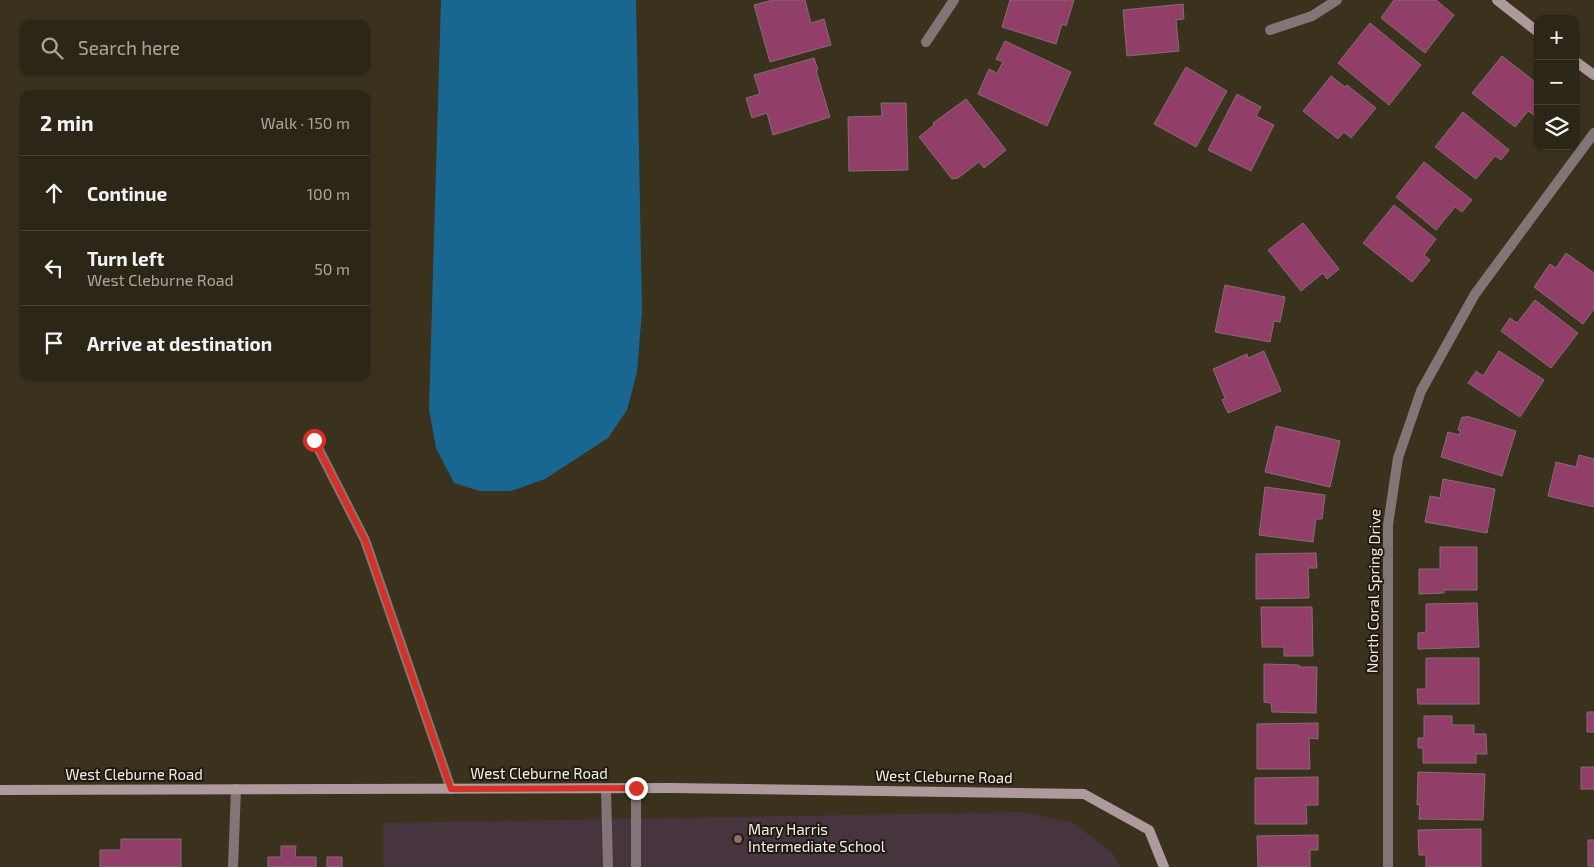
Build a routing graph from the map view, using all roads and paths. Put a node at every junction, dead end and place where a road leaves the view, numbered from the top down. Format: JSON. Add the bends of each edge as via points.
{"nodes":[{"id":1,"x":954,"y":0,"type":"edge"},
{"id":2,"x":1337,"y":0,"type":"edge"},
{"id":3,"x":1497,"y":0,"type":"edge"},
{"id":4,"x":1534,"y":29,"type":"edge"},
{"id":5,"x":1270,"y":30,"type":"dead end"},
{"id":6,"x":926,"y":42,"type":"dead end"},
{"id":7,"x":1579,"y":64,"type":"edge"},
{"id":8,"x":1594,"y":75,"type":"edge"},
{"id":9,"x":1594,"y":133,"type":"edge"},
{"id":10,"x":314,"y":440,"type":"dead end"},
{"id":11,"x":606,"y":788,"type":"junction"},
{"id":12,"x":636,"y":788,"type":"junction"},
{"id":13,"x":236,"y":789,"type":"junction"},
{"id":14,"x":451,"y":789,"type":"junction"},
{"id":15,"x":0,"y":790,"type":"edge"},
{"id":16,"x":233,"y":867,"type":"edge"},
{"id":17,"x":608,"y":867,"type":"edge"},
{"id":18,"x":636,"y":867,"type":"edge"},
{"id":19,"x":1164,"y":867,"type":"edge"},
{"id":20,"x":1388,"y":867,"type":"edge"}],
"edges":[{"from":1,"to":6,"type":"street"},
{"from":2,"to":5,"type":"street","via":[[1312,16]]},
{"from":3,"to":4,"type":"street"},
{"from":7,"to":8,"type":"street"},
{"from":9,"to":20,"type":"street","name":"North Coral Spring Drive","via":[[1475,294],[1421,391],[1398,458],[1388,525]]},
{"from":10,"to":14,"type":"street","via":[[365,540]]},
{"from":11,"to":12,"type":"street","name":"West Cleburne Road"},
{"from":11,"to":14,"type":"street","name":"West Cleburne Road"},
{"from":11,"to":17,"type":"street"},
{"from":12,"to":18,"type":"street"},
{"from":12,"to":19,"type":"street","name":"West Cleburne Road","via":[[1084,794],[1149,830]]},
{"from":13,"to":14,"type":"street","name":"West Cleburne Road"},
{"from":13,"to":15,"type":"street","name":"West Cleburne Road"},
{"from":13,"to":16,"type":"street"}]}
